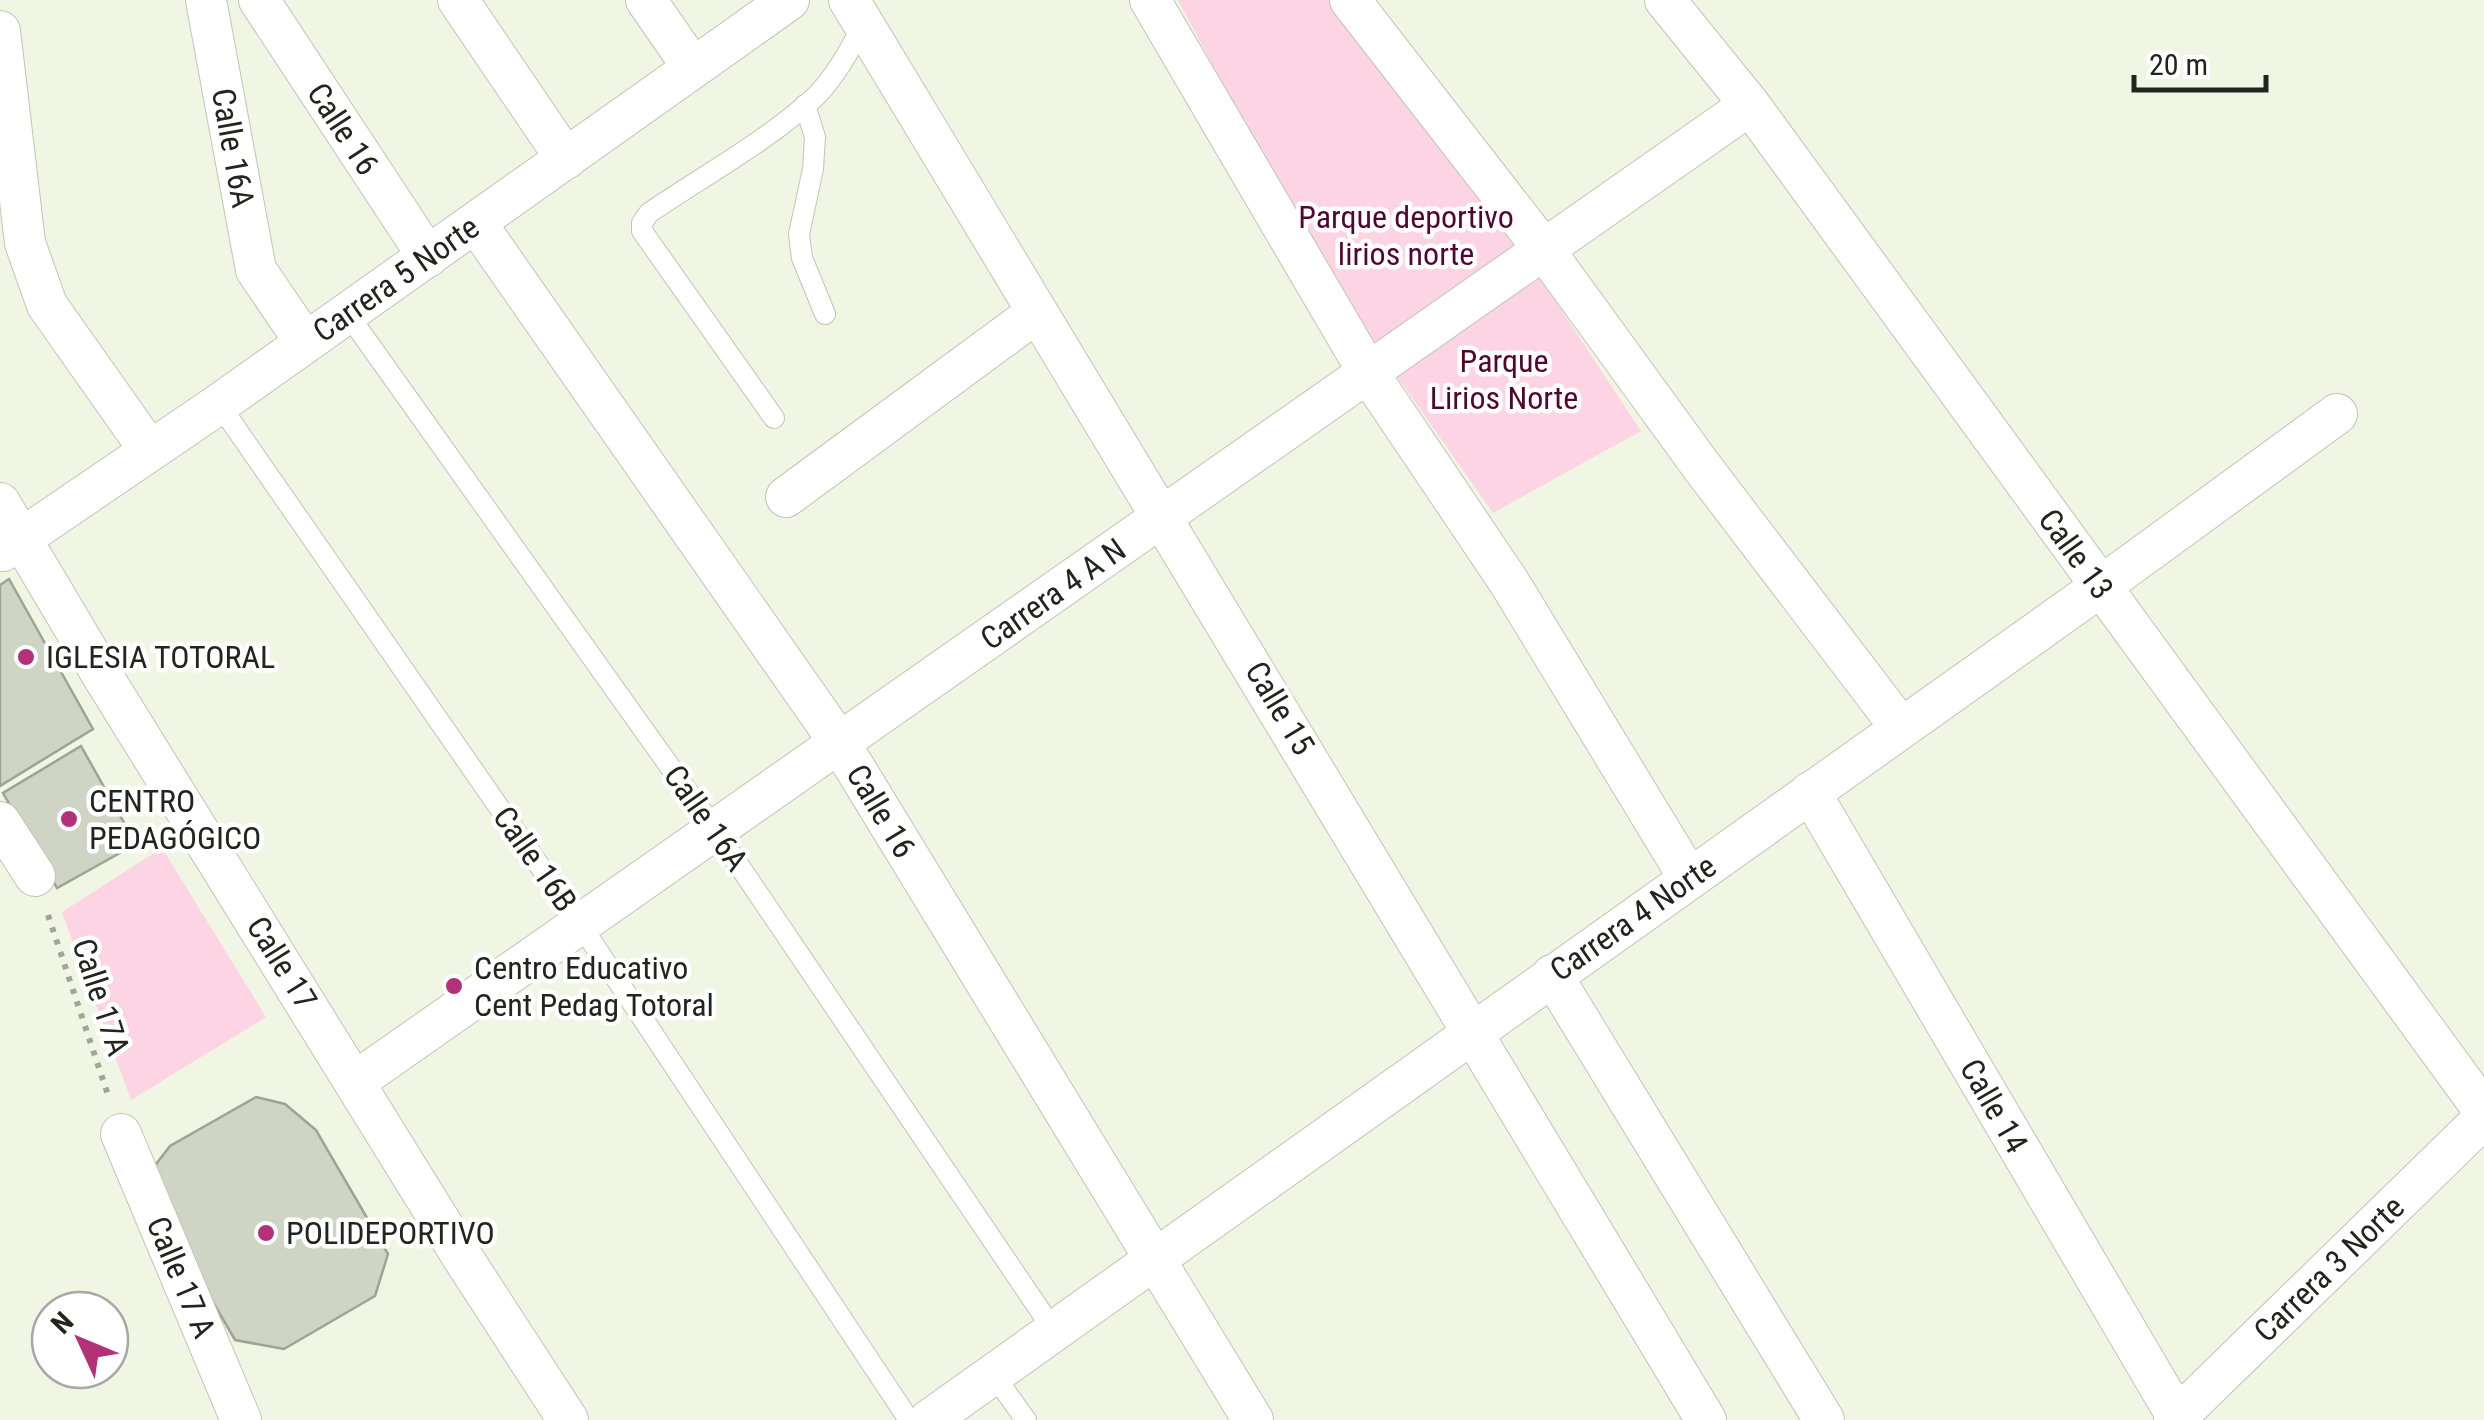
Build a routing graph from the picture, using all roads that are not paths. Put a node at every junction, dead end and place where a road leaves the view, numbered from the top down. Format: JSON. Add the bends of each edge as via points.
{"nodes":[{"id":1,"x":206,"y":0,"type":"edge"},
{"id":2,"x":260,"y":0,"type":"edge"},
{"id":3,"x":458,"y":0,"type":"edge"},
{"id":4,"x":646,"y":0,"type":"edge"},
{"id":5,"x":789,"y":0,"type":"edge"},
{"id":6,"x":1150,"y":0,"type":"edge"},
{"id":7,"x":1350,"y":0,"type":"edge"},
{"id":8,"x":1665,"y":0,"type":"edge"},
{"id":9,"x":856,"y":12,"type":"edge"},
{"id":10,"x":0,"y":31,"type":"edge"},
{"id":11,"x":692,"y":68,"type":"junction"},
{"id":12,"x":804,"y":105,"type":"junction"},
{"id":13,"x":1750,"y":105,"type":"junction"},
{"id":14,"x":566,"y":159,"type":"junction"},
{"id":15,"x":476,"y":223,"type":"junction"},
{"id":16,"x":1546,"y":251,"type":"junction"},
{"id":17,"x":428,"y":257,"type":"junction"},
{"id":18,"x":1036,"y":312,"type":"junction"},
{"id":19,"x":347,"y":314,"type":"junction"},
{"id":20,"x":825,"y":314,"type":"dead end"},
{"id":21,"x":306,"y":342,"type":"junction"},
{"id":22,"x":1369,"y":374,"type":"junction"},
{"id":23,"x":218,"y":404,"type":"junction"},
{"id":24,"x":2336,"y":414,"type":"dead end"},
{"id":25,"x":774,"y":418,"type":"dead end"},
{"id":26,"x":150,"y":451,"type":"junction"},
{"id":27,"x":786,"y":497,"type":"dead end"},
{"id":28,"x":0,"y":503,"type":"edge"},
{"id":29,"x":1165,"y":516,"type":"junction"},
{"id":30,"x":12,"y":546,"type":"edge"},
{"id":31,"x":2100,"y":587,"type":"junction"},
{"id":32,"x":1901,"y":728,"type":"junction"},
{"id":33,"x":840,"y":742,"type":"junction"},
{"id":34,"x":1810,"y":792,"type":"junction"},
{"id":35,"x":0,"y":822,"type":"edge"},
{"id":36,"x":715,"y":830,"type":"junction"},
{"id":37,"x":35,"y":876,"type":"road end"},
{"id":38,"x":1690,"y":878,"type":"junction"},
{"id":39,"x":580,"y":924,"type":"junction"},
{"id":40,"x":1552,"y":975,"type":"junction"},
{"id":41,"x":1473,"y":1030,"type":"junction"},
{"id":42,"x":356,"y":1081,"type":"junction"},
{"id":43,"x":2484,"y":1115,"type":"edge"},
{"id":44,"x":120,"y":1134,"type":"road end"},
{"id":45,"x":1152,"y":1259,"type":"junction"},
{"id":46,"x":1054,"y":1331,"type":"junction"},
{"id":47,"x":993,"y":1374,"type":"junction"},
{"id":48,"x":2177,"y":1419,"type":"edge"},
{"id":49,"x":242,"y":1420,"type":"edge"},
{"id":50,"x":568,"y":1420,"type":"edge"},
{"id":51,"x":909,"y":1420,"type":"edge"},
{"id":52,"x":929,"y":1420,"type":"edge"},
{"id":53,"x":1026,"y":1420,"type":"edge"},
{"id":54,"x":1253,"y":1420,"type":"edge"},
{"id":55,"x":1706,"y":1420,"type":"edge"},
{"id":56,"x":1824,"y":1420,"type":"edge"}],
"edges":[{"from":1,"to":21,"type":"street","name":"Calle 16A","via":[[256,270]]},
{"from":2,"to":17,"type":"street","name":"Calle 16"},
{"from":3,"to":14,"type":"street"},
{"from":4,"to":11,"type":"street"},
{"from":5,"to":11,"type":"street","name":"Carrera 5 Norte"},
{"from":6,"to":22,"type":"street"},
{"from":7,"to":16,"type":"street"},
{"from":8,"to":13,"type":"street","name":"Calle 13"},
{"from":9,"to":12,"type":"lane","via":[[847,56]]},
{"from":9,"to":18,"type":"street","name":"Calle 15"},
{"from":10,"to":26,"type":"street","via":[[26,243],[48,305]]},
{"from":11,"to":14,"type":"street","name":"Carrera 5 Norte"},
{"from":12,"to":20,"type":"lane","via":[[815,136],[799,234]]},
{"from":12,"to":25,"type":"lane","via":[[642,223],[642,232]]},
{"from":13,"to":16,"type":"street","name":"Carrera 4 A N"},
{"from":13,"to":31,"type":"street","name":"Calle 13"},
{"from":14,"to":15,"type":"street","name":"Carrera 5 Norte"},
{"from":15,"to":17,"type":"street","name":"Carrera 5 Norte"},
{"from":15,"to":33,"type":"street","name":"Calle 16"},
{"from":16,"to":22,"type":"street","name":"Carrera 4 A N"},
{"from":16,"to":32,"type":"street"},
{"from":17,"to":19,"type":"street","name":"Carrera 5 Norte"},
{"from":18,"to":27,"type":"street"},
{"from":18,"to":29,"type":"street","name":"Calle 15"},
{"from":19,"to":21,"type":"street","name":"Carrera 5 Norte"},
{"from":19,"to":36,"type":"lane","name":"Calle 16A"},
{"from":21,"to":23,"type":"street","name":"Carrera 5 Norte"},
{"from":22,"to":29,"type":"street","name":"Carrera 4 A N"},
{"from":22,"to":38,"type":"street","via":[[1509,582]]},
{"from":23,"to":26,"type":"street","name":"Carrera 5 Norte"},
{"from":23,"to":39,"type":"lane","name":"Calle 16B"},
{"from":24,"to":31,"type":"street","name":"Carrera 4 Norte"},
{"from":26,"to":30,"type":"street","name":"Carrera 5 Norte"},
{"from":28,"to":30,"type":"street","name":"Calle 17"},
{"from":29,"to":33,"type":"street","name":"Carrera 4 A N"},
{"from":29,"to":41,"type":"street","name":"Calle 15"},
{"from":30,"to":42,"type":"street","name":"Calle 17","via":[[102,674]]},
{"from":31,"to":32,"type":"street","name":"Carrera 4 Norte"},
{"from":31,"to":43,"type":"street","name":"Calle 13"},
{"from":32,"to":34,"type":"street","name":"Carrera 4 Norte"},
{"from":33,"to":36,"type":"street","name":"Carrera 4 A N"},
{"from":33,"to":45,"type":"street","name":"Calle 16"},
{"from":34,"to":38,"type":"street","name":"Carrera 4 Norte"},
{"from":34,"to":48,"type":"street","name":"Calle 14"},
{"from":35,"to":37,"type":"street"},
{"from":36,"to":39,"type":"street","name":"Carrera 4 A N"},
{"from":36,"to":46,"type":"lane","name":"Calle 16A"},
{"from":38,"to":40,"type":"street","name":"Carrera 4 Norte"},
{"from":39,"to":42,"type":"street","name":"Carrera 4 A N"},
{"from":39,"to":51,"type":"lane","name":"Calle 16B"},
{"from":40,"to":41,"type":"street","name":"Carrera 4 Norte"},
{"from":40,"to":56,"type":"street"},
{"from":41,"to":45,"type":"street","name":"Carrera 4 Norte"},
{"from":41,"to":55,"type":"street","name":"Calle 15"},
{"from":42,"to":50,"type":"street","name":"Calle 17"},
{"from":43,"to":48,"type":"street","name":"Carrera 3 Norte"},
{"from":44,"to":49,"type":"street","name":"Calle 17 A"},
{"from":45,"to":46,"type":"street","name":"Carrera 4 Norte"},
{"from":45,"to":54,"type":"street","name":"Calle 16"},
{"from":46,"to":47,"type":"street","name":"Carrera 4 Norte"},
{"from":47,"to":52,"type":"street","name":"Carrera 4 Norte"},
{"from":47,"to":53,"type":"lane"}]}
